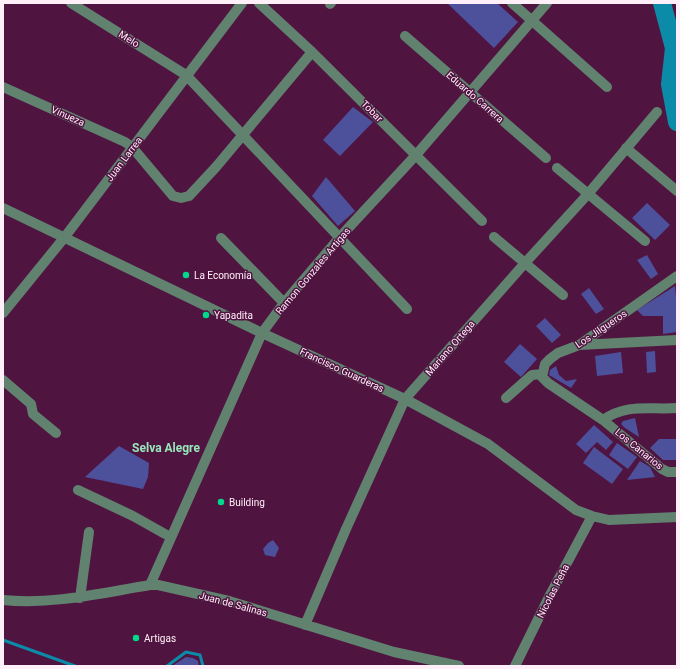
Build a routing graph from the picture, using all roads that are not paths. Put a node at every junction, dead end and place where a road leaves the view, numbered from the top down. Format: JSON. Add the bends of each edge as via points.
{"nodes":[{"id":1,"x":70,"y":3,"type":"edge"},
{"id":2,"x":242,"y":3,"type":"edge"},
{"id":3,"x":260,"y":3,"type":"edge"},
{"id":4,"x":512,"y":3,"type":"edge"},
{"id":5,"x":547,"y":3,"type":"edge"},
{"id":6,"x":532,"y":20,"type":"junction"},
{"id":7,"x":405,"y":36,"type":"dead end"},
{"id":8,"x":312,"y":52,"type":"junction"},
{"id":9,"x":186,"y":75,"type":"junction"},
{"id":10,"x":3,"y":87,"type":"edge"},
{"id":11,"x":607,"y":87,"type":"dead end"},
{"id":12,"x":470,"y":93,"type":"junction"},
{"id":13,"x":657,"y":112,"type":"dead end"},
{"id":14,"x":242,"y":136,"type":"junction"},
{"id":15,"x":132,"y":147,"type":"junction"},
{"id":16,"x":626,"y":148,"type":"junction"},
{"id":17,"x":416,"y":155,"type":"junction"},
{"id":18,"x":546,"y":158,"type":"dead end"},
{"id":19,"x":557,"y":168,"type":"dead end"},
{"id":20,"x":677,"y":191,"type":"edge"},
{"id":21,"x":588,"y":194,"type":"junction"},
{"id":22,"x":3,"y":208,"type":"edge"},
{"id":23,"x":482,"y":221,"type":"dead end"},
{"id":24,"x":340,"y":237,"type":"junction"},
{"id":25,"x":494,"y":237,"type":"dead end"},
{"id":26,"x":64,"y":238,"type":"junction"},
{"id":27,"x":221,"y":238,"type":"dead end"},
{"id":28,"x":645,"y":241,"type":"dead end"},
{"id":29,"x":525,"y":263,"type":"junction"},
{"id":30,"x":677,"y":276,"type":"edge"},
{"id":31,"x":562,"y":296,"type":"dead end"},
{"id":32,"x":284,"y":303,"type":"junction"},
{"id":33,"x":407,"y":309,"type":"dead end"},
{"id":34,"x":3,"y":313,"type":"edge"},
{"id":35,"x":262,"y":333,"type":"junction"},
{"id":36,"x":677,"y":340,"type":"edge"},
{"id":37,"x":579,"y":345,"type":"junction"},
{"id":38,"x":542,"y":374,"type":"junction"},
{"id":39,"x":3,"y":380,"type":"edge"},
{"id":40,"x":506,"y":398,"type":"dead end"},
{"id":41,"x":405,"y":399,"type":"junction"},
{"id":42,"x":677,"y":408,"type":"edge"},
{"id":43,"x":603,"y":420,"type":"junction"},
{"id":44,"x":56,"y":434,"type":"dead end"},
{"id":45,"x":677,"y":472,"type":"edge"},
{"id":46,"x":78,"y":490,"type":"dead end"},
{"id":47,"x":592,"y":516,"type":"junction"},
{"id":48,"x":677,"y":517,"type":"edge"},
{"id":49,"x":89,"y":532,"type":"dead end"},
{"id":50,"x":165,"y":534,"type":"dead end"},
{"id":51,"x":150,"y":585,"type":"junction"},
{"id":52,"x":80,"y":598,"type":"junction"},
{"id":53,"x":3,"y":600,"type":"edge"},
{"id":54,"x":305,"y":625,"type":"junction"},
{"id":55,"x":457,"y":666,"type":"edge"},
{"id":56,"x":515,"y":666,"type":"edge"}],
"edges":[{"from":1,"to":9,"type":"street","name":"Melo"},
{"from":2,"to":9,"type":"street","name":"Juan Larrea"},
{"from":3,"to":8,"type":"street","name":"Tobar"},
{"from":4,"to":6,"type":"street"},
{"from":5,"to":6,"type":"street","name":"Ramon Gonzales Artigas"},
{"from":6,"to":11,"type":"street"},
{"from":6,"to":12,"type":"street","name":"Ramon Gonzales Artigas"},
{"from":7,"to":12,"type":"street","name":"Eduardo Carrera"},
{"from":8,"to":14,"type":"street"},
{"from":8,"to":17,"type":"street","name":"Tobar"},
{"from":9,"to":14,"type":"street","name":"Melo"},
{"from":9,"to":15,"type":"street","name":"Juan Larrea"},
{"from":10,"to":15,"type":"street","name":"Vinueza"},
{"from":12,"to":17,"type":"street","name":"Ramon Gonzales Artigas"},
{"from":12,"to":18,"type":"street","name":"Eduardo Carrera"},
{"from":13,"to":16,"type":"street","name":"Mariano Ortega"},
{"from":14,"to":15,"type":"street","via":[[189,196],[181,198],[173,196]]},
{"from":14,"to":24,"type":"street","name":"Melo"},
{"from":15,"to":26,"type":"street","name":"Juan Larrea"},
{"from":16,"to":20,"type":"street"},
{"from":16,"to":21,"type":"street","name":"Mariano Ortega"},
{"from":17,"to":23,"type":"street","name":"Tobar"},
{"from":17,"to":24,"type":"street","name":"Ramon Gonzales Artigas"},
{"from":19,"to":21,"type":"street"},
{"from":21,"to":28,"type":"street"},
{"from":21,"to":29,"type":"street","name":"Mariano Ortega"},
{"from":22,"to":26,"type":"street","name":"Francisco Guarderas"},
{"from":24,"to":32,"type":"street","name":"Ramon Gonzales Artigas"},
{"from":24,"to":33,"type":"street","name":"Melo"},
{"from":25,"to":29,"type":"street"},
{"from":26,"to":34,"type":"street","name":"Juan Larrea"},
{"from":26,"to":35,"type":"street","name":"Francisco Guarderas"},
{"from":27,"to":32,"type":"street"},
{"from":29,"to":31,"type":"street"},
{"from":29,"to":41,"type":"street","name":"Mariano Ortega"},
{"from":30,"to":37,"type":"street","name":"Los Jilgueros"},
{"from":32,"to":35,"type":"street","name":"Ramon Gonzales Artigas"},
{"from":35,"to":41,"type":"street","name":"Francisco Guarderas"},
{"from":35,"to":51,"type":"street","name":"Ramon Gonzales Artigas"},
{"from":36,"to":37,"type":"street"},
{"from":37,"to":38,"type":"street","name":"Los Jilgueros","via":[[550,359],[545,364]]},
{"from":38,"to":40,"type":"street","via":[[532,375]]},
{"from":38,"to":43,"type":"street","via":[[548,384]]},
{"from":39,"to":44,"type":"street","via":[[32,404],[33,414]]},
{"from":41,"to":47,"type":"street","name":"Francisco Guarderas","via":[[488,444],[564,502]]},
{"from":41,"to":54,"type":"street","name":"Mariano Ortega"},
{"from":42,"to":43,"type":"street","via":[[633,408]]},
{"from":43,"to":45,"type":"street","name":"Los Canarios","via":[[662,469]]},
{"from":46,"to":50,"type":"street"},
{"from":47,"to":48,"type":"street","name":"Francisco Guarderas","via":[[609,520]]},
{"from":47,"to":56,"type":"street","name":"Nicolas Peña"},
{"from":49,"to":52,"type":"street"},
{"from":51,"to":52,"type":"street","name":"Juan de Salinas"},
{"from":51,"to":54,"type":"street","name":"Juan de Salinas","via":[[229,601]]},
{"from":52,"to":53,"type":"street","name":"Juan de Salinas","via":[[38,602]]},
{"from":54,"to":55,"type":"street","name":"Juan de Salinas","via":[[394,652]]}]}
